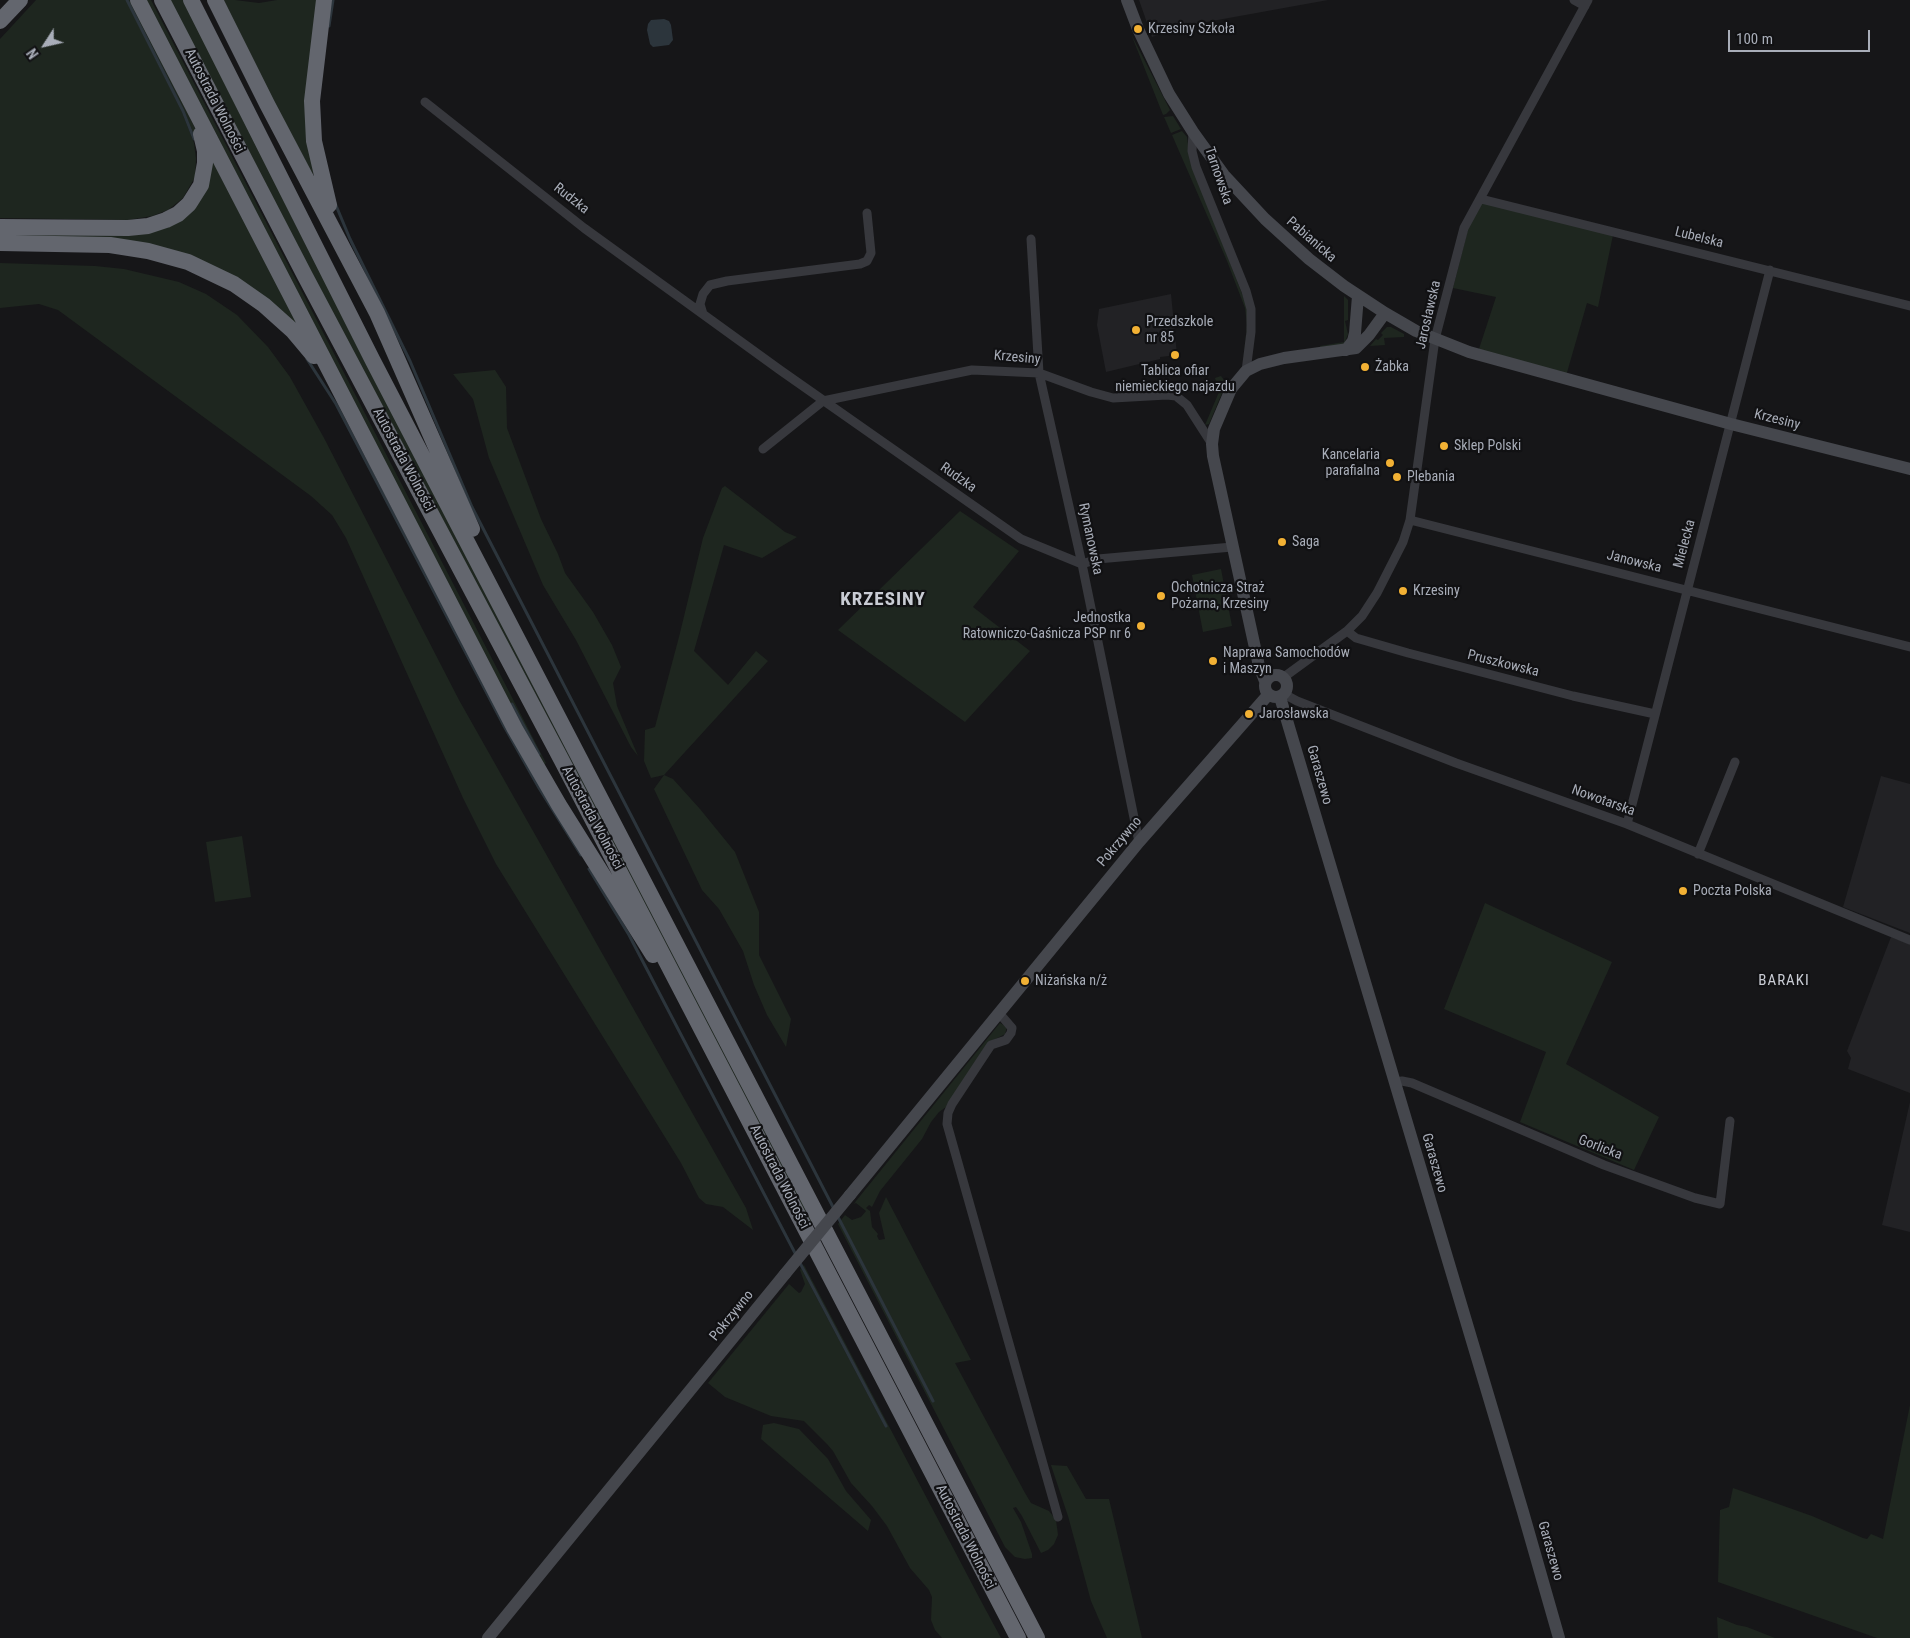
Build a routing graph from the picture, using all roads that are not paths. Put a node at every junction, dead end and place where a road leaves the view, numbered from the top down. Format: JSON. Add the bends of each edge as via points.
{"nodes":[{"id":1,"x":20,"y":0,"type":"edge"},
{"id":2,"x":138,"y":0,"type":"edge"},
{"id":3,"x":162,"y":0,"type":"edge"},
{"id":4,"x":190,"y":0,"type":"edge"},
{"id":5,"x":215,"y":0,"type":"edge"},
{"id":6,"x":324,"y":0,"type":"edge"},
{"id":7,"x":1127,"y":0,"type":"edge"},
{"id":8,"x":1574,"y":0,"type":"edge"},
{"id":9,"x":1587,"y":3,"type":"edge"},
{"id":10,"x":0,"y":21,"type":"edge"},
{"id":11,"x":176,"y":76,"type":"junction"},
{"id":12,"x":425,"y":102,"type":"dead end"},
{"id":13,"x":1193,"y":132,"type":"junction"},
{"id":14,"x":1481,"y":199,"type":"junction"},
{"id":15,"x":867,"y":213,"type":"dead end"},
{"id":16,"x":0,"y":227,"type":"edge"},
{"id":17,"x":1032,"y":239,"type":"dead end"},
{"id":18,"x":0,"y":243,"type":"edge"},
{"id":19,"x":353,"y":265,"type":"junction"},
{"id":20,"x":1770,"y":270,"type":"junction"},
{"id":21,"x":1358,"y":296,"type":"junction"},
{"id":22,"x":1910,"y":306,"type":"edge"},
{"id":23,"x":1385,"y":313,"type":"junction"},
{"id":24,"x":703,"y":314,"type":"junction"},
{"id":25,"x":1436,"y":339,"type":"junction"},
{"id":26,"x":1346,"y":350,"type":"junction"},
{"id":27,"x":1246,"y":372,"type":"junction"},
{"id":28,"x":1039,"y":373,"type":"junction"},
{"id":29,"x":823,"y":401,"type":"junction"},
{"id":30,"x":348,"y":408,"type":"junction"},
{"id":31,"x":1730,"y":424,"type":"junction"},
{"id":32,"x":1212,"y":444,"type":"junction"},
{"id":33,"x":763,"y":449,"type":"dead end"},
{"id":34,"x":1910,"y":469,"type":"edge"},
{"id":35,"x":1410,"y":520,"type":"junction"},
{"id":36,"x":1232,"y":547,"type":"junction"},
{"id":37,"x":1082,"y":564,"type":"junction"},
{"id":38,"x":1688,"y":590,"type":"junction"},
{"id":39,"x":504,"y":613,"type":"junction"},
{"id":40,"x":1347,"y":631,"type":"junction"},
{"id":41,"x":1910,"y":647,"type":"edge"},
{"id":42,"x":1284,"y":677,"type":"junction"},
{"id":43,"x":1265,"y":681,"type":"junction"},
{"id":44,"x":1278,"y":695,"type":"junction"},
{"id":45,"x":1655,"y":714,"type":"junction"},
{"id":46,"x":1735,"y":762,"type":"dead end"},
{"id":47,"x":1627,"y":824,"type":"junction"},
{"id":48,"x":1139,"y":842,"type":"junction"},
{"id":49,"x":1698,"y":854,"type":"junction"},
{"id":50,"x":1910,"y":940,"type":"edge"},
{"id":51,"x":999,"y":1013,"type":"junction"},
{"id":52,"x":694,"y":1014,"type":"junction"},
{"id":53,"x":1394,"y":1082,"type":"junction"},
{"id":54,"x":1730,"y":1121,"type":"dead end"},
{"id":55,"x":1058,"y":1517,"type":"dead end"},
{"id":56,"x":488,"y":1638,"type":"edge"},
{"id":57,"x":1018,"y":1638,"type":"edge"},
{"id":58,"x":1037,"y":1638,"type":"edge"},
{"id":59,"x":1559,"y":1638,"type":"edge"}],
"edges":[{"from":1,"to":10,"type":"highway"},
{"from":2,"to":11,"type":"highway"},
{"from":3,"to":52,"type":"highway","name":"Autostrada Wolności"},
{"from":4,"to":39,"type":"highway","name":"Autostrada Wolności","via":[[306,232]]},
{"from":5,"to":19,"type":"highway"},
{"from":6,"to":19,"type":"highway","via":[[312,101],[313,132],[328,202]]},
{"from":7,"to":13,"type":"street","name":"Tarnowska","via":[[1162,79]]},
{"from":8,"to":9,"type":"street"},
{"from":9,"to":14,"type":"street","name":"Jarosławska"},
{"from":11,"to":16,"type":"highway","via":[[195,118],[205,151],[203,179],[184,209],[160,223],[136,228]]},
{"from":11,"to":30,"type":"highway"},
{"from":12,"to":24,"type":"street","name":"Rudzka","via":[[584,228]]},
{"from":13,"to":21,"type":"street","name":"Pabianicka","via":[[1224,175],[1265,219],[1309,259]]},
{"from":13,"to":27,"type":"street","name":"Tarnowska","via":[[1192,151],[1196,167],[1251,309]]},
{"from":14,"to":20,"type":"street","name":"Lubelska"},
{"from":14,"to":25,"type":"street","name":"Jarosławska","via":[[1464,228]]},
{"from":15,"to":24,"type":"street","via":[[871,253],[867,261],[710,285],[702,294]]},
{"from":17,"to":28,"type":"street","name":"Rymanowska"},
{"from":18,"to":30,"type":"highway","via":[[125,247],[165,255],[203,268],[234,284],[286,324],[310,350]]},
{"from":19,"to":39,"type":"highway","via":[[378,313],[477,540]]},
{"from":20,"to":22,"type":"street","name":"Lubelska"},
{"from":20,"to":31,"type":"street","name":"Mielecka"},
{"from":21,"to":23,"type":"street","name":"Pabianicka"},
{"from":21,"to":26,"type":"street","via":[[1356,333]]},
{"from":23,"to":25,"type":"street","name":"Pabianicka"},
{"from":23,"to":26,"type":"street","via":[[1361,344]]},
{"from":24,"to":29,"type":"street","name":"Rudzka"},
{"from":25,"to":31,"type":"street","name":"Krzesiny","via":[[1469,352]]},
{"from":25,"to":35,"type":"street","name":"Jarosławska"},
{"from":26,"to":27,"type":"street","via":[[1284,358],[1260,364]]},
{"from":27,"to":32,"type":"street","via":[[1224,402]]},
{"from":28,"to":29,"type":"street","name":"Krzesiny","via":[[972,370]]},
{"from":28,"to":32,"type":"street","name":"Krzesiny","via":[[1114,398],[1176,396],[1187,405]]},
{"from":28,"to":37,"type":"street","name":"Rymanowska"},
{"from":29,"to":33,"type":"street"},
{"from":29,"to":37,"type":"street","name":"Rudzka","via":[[1021,539]]},
{"from":30,"to":52,"type":"highway","via":[[538,769],[645,944]]},
{"from":31,"to":34,"type":"street","name":"Krzesiny"},
{"from":31,"to":38,"type":"street","name":"Mielecka"},
{"from":32,"to":36,"type":"street"},
{"from":35,"to":38,"type":"street","name":"Janowska"},
{"from":35,"to":40,"type":"street","name":"Jarosławska","via":[[1377,593]]},
{"from":36,"to":37,"type":"street","via":[[1098,559]]},
{"from":36,"to":43,"type":"street"},
{"from":37,"to":48,"type":"street","name":"Rymanowska"},
{"from":38,"to":41,"type":"street","name":"Janowska"},
{"from":38,"to":45,"type":"street","name":"Mielecka"},
{"from":39,"to":58,"type":"highway","name":"Autostrada Wolności"},
{"from":40,"to":42,"type":"street","name":"Jarosławska"},
{"from":40,"to":45,"type":"street","name":"Pruszkowska","via":[[1356,638],[1408,653]]},
{"from":42,"to":43,"type":"street","via":[[1276,674]]},
{"from":42,"to":44,"type":"street","via":[[1287,684]]},
{"from":43,"to":44,"type":"street","via":[[1265,688]]},
{"from":44,"to":47,"type":"street","name":"Nowotarska"},
{"from":44,"to":48,"type":"street","name":"Pokrzywno"},
{"from":44,"to":53,"type":"street","name":"Garaszewo"},
{"from":45,"to":47,"type":"street","name":"Mielecka"},
{"from":46,"to":49,"type":"street"},
{"from":47,"to":49,"type":"street","name":"Nowotarska"},
{"from":48,"to":51,"type":"street","name":"Pokrzywno"},
{"from":49,"to":50,"type":"street","name":"Nowotarska"},
{"from":51,"to":55,"type":"street","via":[[1012,1028],[1011,1033],[1006,1040],[991,1046],[952,1104],[947,1124]]},
{"from":51,"to":56,"type":"street","name":"Pokrzywno","bridge":true},
{"from":52,"to":57,"type":"highway","name":"Autostrada Wolności"},
{"from":53,"to":54,"type":"street","name":"Gorlicka","via":[[1412,1083],[1587,1158],[1695,1198],[1720,1204]]},
{"from":53,"to":59,"type":"street","name":"Garaszewo"}]}
